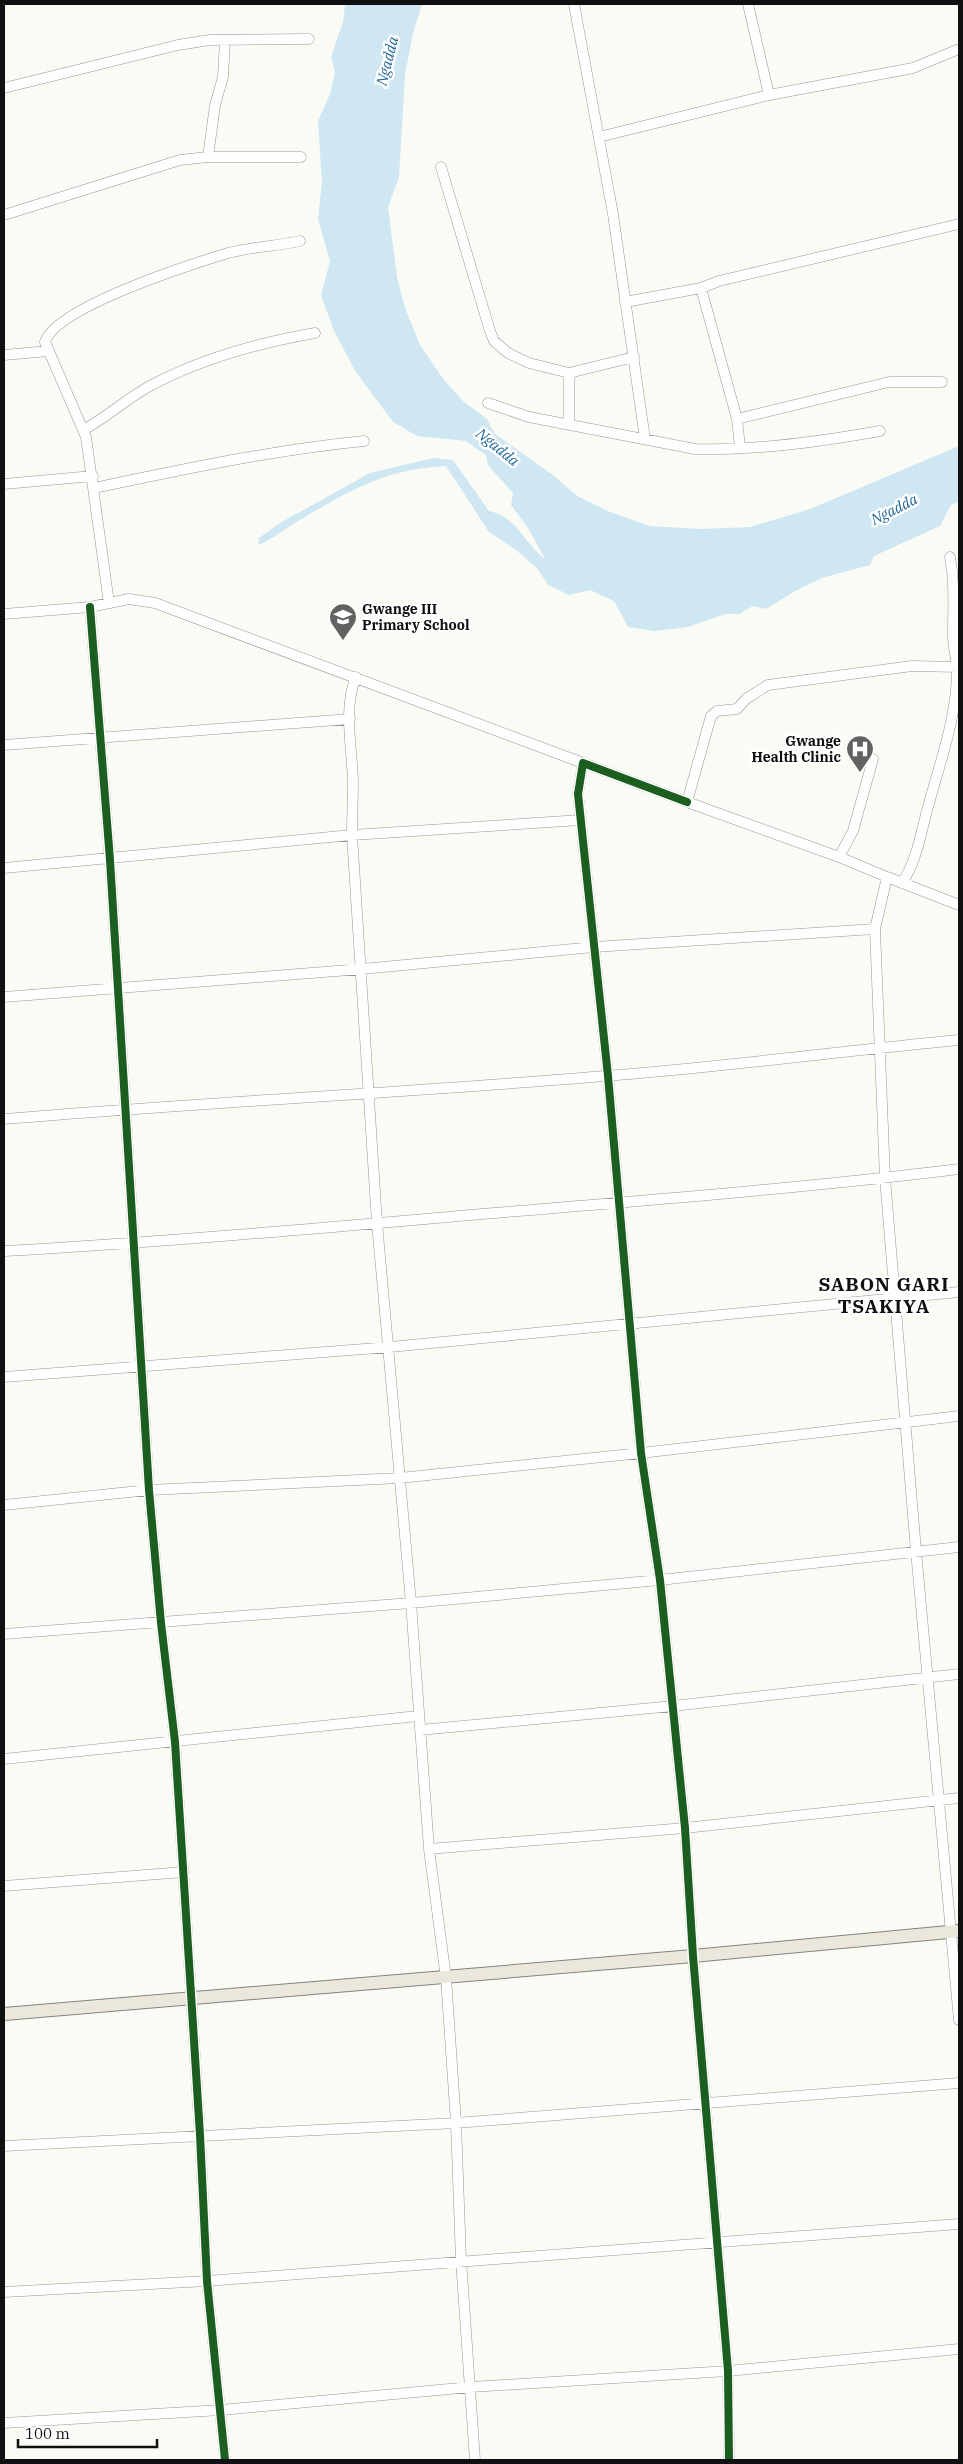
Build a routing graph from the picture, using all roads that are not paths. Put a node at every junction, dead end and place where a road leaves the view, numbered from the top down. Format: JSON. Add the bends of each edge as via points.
{"nodes":[{"id":1,"x":574,"y":4,"type":"edge"},
{"id":2,"x":748,"y":4,"type":"edge"},
{"id":3,"x":310,"y":39,"type":"dead end"},
{"id":4,"x":225,"y":40,"type":"junction"},
{"id":5,"x":959,"y":49,"type":"edge"},
{"id":6,"x":4,"y":88,"type":"edge"},
{"id":7,"x":769,"y":95,"type":"junction"},
{"id":8,"x":599,"y":137,"type":"junction"},
{"id":9,"x":208,"y":157,"type":"junction"},
{"id":10,"x":301,"y":157,"type":"dead end"},
{"id":11,"x":441,"y":166,"type":"dead end"},
{"id":12,"x":4,"y":215,"type":"edge"},
{"id":13,"x":959,"y":224,"type":"edge"},
{"id":14,"x":300,"y":241,"type":"dead end"},
{"id":15,"x":701,"y":288,"type":"junction"},
{"id":16,"x":625,"y":302,"type":"junction"},
{"id":17,"x":315,"y":333,"type":"dead end"},
{"id":18,"x":49,"y":351,"type":"junction"},
{"id":19,"x":4,"y":355,"type":"edge"},
{"id":20,"x":634,"y":357,"type":"junction"},
{"id":21,"x":570,"y":374,"type":"junction"},
{"id":22,"x":942,"y":382,"type":"dead end"},
{"id":23,"x":488,"y":403,"type":"dead end"},
{"id":24,"x":737,"y":419,"type":"junction"},
{"id":25,"x":569,"y":423,"type":"junction"},
{"id":26,"x":83,"y":430,"type":"junction"},
{"id":27,"x":880,"y":431,"type":"dead end"},
{"id":28,"x":645,"y":439,"type":"junction"},
{"id":29,"x":364,"y":441,"type":"dead end"},
{"id":30,"x":740,"y":447,"type":"junction"},
{"id":31,"x":93,"y":476,"type":"junction"},
{"id":32,"x":4,"y":484,"type":"edge"},
{"id":33,"x":94,"y":488,"type":"junction"},
{"id":34,"x":950,"y":556,"type":"dead end"},
{"id":35,"x":957,"y":581,"type":"edge"},
{"id":36,"x":109,"y":603,"type":"junction"},
{"id":37,"x":90,"y":607,"type":"junction"},
{"id":38,"x":4,"y":614,"type":"edge"},
{"id":39,"x":958,"y":668,"type":"edge"},
{"id":40,"x":356,"y":677,"type":"junction"},
{"id":41,"x":350,"y":719,"type":"junction"},
{"id":42,"x":99,"y":739,"type":"junction"},
{"id":43,"x":4,"y":745,"type":"edge"},
{"id":44,"x":873,"y":759,"type":"dead end"},
{"id":45,"x":583,"y":763,"type":"junction"},
{"id":46,"x":686,"y":802,"type":"junction"},
{"id":47,"x":581,"y":820,"type":"junction"},
{"id":48,"x":352,"y":835,"type":"junction"},
{"id":49,"x":839,"y":857,"type":"junction"},
{"id":50,"x":110,"y":860,"type":"junction"},
{"id":51,"x":4,"y":868,"type":"edge"},
{"id":52,"x":888,"y":877,"type":"junction"},
{"id":53,"x":902,"y":882,"type":"junction"},
{"id":54,"x":959,"y":905,"type":"edge"},
{"id":55,"x":875,"y":929,"type":"junction"},
{"id":56,"x":594,"y":947,"type":"junction"},
{"id":57,"x":362,"y":969,"type":"junction"},
{"id":58,"x":118,"y":987,"type":"junction"},
{"id":59,"x":4,"y":997,"type":"edge"},
{"id":60,"x":959,"y":1040,"type":"edge"},
{"id":61,"x":880,"y":1048,"type":"junction"},
{"id":62,"x":608,"y":1076,"type":"junction"},
{"id":63,"x":370,"y":1095,"type":"junction"},
{"id":64,"x":124,"y":1109,"type":"junction"},
{"id":65,"x":4,"y":1119,"type":"edge"},
{"id":66,"x":959,"y":1169,"type":"edge"},
{"id":67,"x":885,"y":1178,"type":"junction"},
{"id":68,"x":620,"y":1202,"type":"junction"},
{"id":69,"x":377,"y":1223,"type":"junction"},
{"id":70,"x":134,"y":1244,"type":"junction"},
{"id":71,"x":4,"y":1251,"type":"edge"},
{"id":72,"x":959,"y":1292,"type":"edge"},
{"id":73,"x":895,"y":1299,"type":"junction"},
{"id":74,"x":629,"y":1322,"type":"junction"},
{"id":75,"x":390,"y":1347,"type":"junction"},
{"id":76,"x":142,"y":1365,"type":"junction"},
{"id":77,"x":4,"y":1377,"type":"edge"},
{"id":78,"x":959,"y":1416,"type":"edge"},
{"id":79,"x":905,"y":1421,"type":"junction"},
{"id":80,"x":641,"y":1453,"type":"junction"},
{"id":81,"x":400,"y":1478,"type":"junction"},
{"id":82,"x":149,"y":1490,"type":"junction"},
{"id":83,"x":4,"y":1505,"type":"edge"},
{"id":84,"x":959,"y":1547,"type":"edge"},
{"id":85,"x":916,"y":1552,"type":"junction"},
{"id":86,"x":660,"y":1580,"type":"junction"},
{"id":87,"x":411,"y":1603,"type":"junction"},
{"id":88,"x":161,"y":1623,"type":"junction"},
{"id":89,"x":4,"y":1634,"type":"edge"},
{"id":90,"x":959,"y":1674,"type":"edge"},
{"id":91,"x":927,"y":1677,"type":"junction"},
{"id":92,"x":673,"y":1706,"type":"junction"},
{"id":93,"x":418,"y":1716,"type":"junction"},
{"id":94,"x":420,"y":1730,"type":"junction"},
{"id":95,"x":176,"y":1742,"type":"junction"},
{"id":96,"x":4,"y":1759,"type":"edge"},
{"id":97,"x":959,"y":1798,"type":"edge"},
{"id":98,"x":939,"y":1800,"type":"junction"},
{"id":99,"x":685,"y":1828,"type":"junction"},
{"id":100,"x":428,"y":1849,"type":"junction"},
{"id":101,"x":184,"y":1872,"type":"junction"},
{"id":102,"x":4,"y":1886,"type":"edge"},
{"id":103,"x":955,"y":1932,"type":"edge"},
{"id":104,"x":693,"y":1956,"type":"junction"},
{"id":105,"x":446,"y":1978,"type":"junction"},
{"id":106,"x":192,"y":1998,"type":"junction"},
{"id":107,"x":4,"y":2014,"type":"edge"},
{"id":108,"x":959,"y":2020,"type":"edge"},
{"id":109,"x":959,"y":2083,"type":"edge"},
{"id":110,"x":706,"y":2104,"type":"junction"},
{"id":111,"x":456,"y":2123,"type":"junction"},
{"id":112,"x":200,"y":2135,"type":"junction"},
{"id":113,"x":4,"y":2146,"type":"edge"},
{"id":114,"x":959,"y":2224,"type":"edge"},
{"id":115,"x":718,"y":2242,"type":"junction"},
{"id":116,"x":460,"y":2260,"type":"junction"},
{"id":117,"x":207,"y":2281,"type":"junction"},
{"id":118,"x":4,"y":2292,"type":"edge"},
{"id":119,"x":959,"y":2349,"type":"edge"},
{"id":120,"x":728,"y":2371,"type":"junction"},
{"id":121,"x":471,"y":2388,"type":"junction"},
{"id":122,"x":221,"y":2410,"type":"junction"},
{"id":123,"x":4,"y":2423,"type":"edge"},
{"id":124,"x":225,"y":2460,"type":"edge"},
{"id":125,"x":475,"y":2460,"type":"edge"},
{"id":126,"x":729,"y":2460,"type":"edge"}],
"edges":[{"from":1,"to":8,"type":"street"},
{"from":2,"to":7,"type":"street"},
{"from":3,"to":4,"type":"street"},
{"from":4,"to":6,"type":"street","via":[[178,46]]},
{"from":4,"to":9,"type":"street","via":[[223,76],[215,105]]},
{"from":5,"to":7,"type":"street","via":[[913,68]]},
{"from":7,"to":8,"type":"street"},
{"from":8,"to":16,"type":"street"},
{"from":9,"to":10,"type":"street"},
{"from":9,"to":12,"type":"street","via":[[180,160]]},
{"from":11,"to":21,"type":"street","via":[[494,341],[501,349],[529,363]]},
{"from":13,"to":15,"type":"street"},
{"from":14,"to":18,"type":"street","via":[[230,253],[97,301],[48,334],[45,342]]},
{"from":15,"to":16,"type":"street"},
{"from":15,"to":24,"type":"street"},
{"from":16,"to":20,"type":"street"},
{"from":17,"to":26,"type":"street","via":[[238,350],[178,371]]},
{"from":18,"to":19,"type":"street"},
{"from":18,"to":26,"type":"street"},
{"from":20,"to":21,"type":"street"},
{"from":20,"to":28,"type":"street"},
{"from":21,"to":25,"type":"street"},
{"from":22,"to":24,"type":"street","via":[[889,382]]},
{"from":23,"to":25,"type":"street","via":[[529,416]]},
{"from":24,"to":30,"type":"street"},
{"from":25,"to":28,"type":"street"},
{"from":26,"to":31,"type":"street"},
{"from":27,"to":30,"type":"street"},
{"from":28,"to":30,"type":"street","via":[[695,449]]},
{"from":29,"to":33,"type":"street","via":[[255,456]]},
{"from":31,"to":32,"type":"street"},
{"from":31,"to":33,"type":"street"},
{"from":33,"to":36,"type":"street"},
{"from":34,"to":35,"type":"street"},
{"from":35,"to":39,"type":"street","via":[[953,645]]},
{"from":36,"to":37,"type":"street"},
{"from":36,"to":40,"type":"street","via":[[129,599],[155,603]]},
{"from":37,"to":38,"type":"street"},
{"from":37,"to":42,"type":"street"},
{"from":39,"to":46,"type":"street","via":[[912,666],[768,685],[737,709],[717,710],[711,716]]},
{"from":39,"to":53,"type":"street","via":[[949,733],[909,872]]},
{"from":40,"to":41,"type":"street","via":[[351,689]]},
{"from":40,"to":45,"type":"street"},
{"from":41,"to":42,"type":"street"},
{"from":41,"to":48,"type":"street"},
{"from":42,"to":43,"type":"street"},
{"from":42,"to":50,"type":"street"},
{"from":44,"to":49,"type":"street","via":[[853,831]]},
{"from":45,"to":46,"type":"street"},
{"from":45,"to":47,"type":"street","via":[[578,794]]},
{"from":46,"to":49,"type":"street"},
{"from":47,"to":48,"type":"street"},
{"from":47,"to":56,"type":"street"},
{"from":48,"to":50,"type":"street"},
{"from":48,"to":57,"type":"street"},
{"from":49,"to":52,"type":"street"},
{"from":50,"to":51,"type":"street"},
{"from":50,"to":58,"type":"street"},
{"from":52,"to":53,"type":"street"},
{"from":52,"to":55,"type":"street"},
{"from":53,"to":54,"type":"street"},
{"from":55,"to":56,"type":"street"},
{"from":55,"to":61,"type":"street"},
{"from":56,"to":57,"type":"street"},
{"from":56,"to":62,"type":"street"},
{"from":57,"to":58,"type":"street"},
{"from":57,"to":63,"type":"street"},
{"from":58,"to":59,"type":"street"},
{"from":58,"to":64,"type":"street"},
{"from":60,"to":61,"type":"street"},
{"from":61,"to":62,"type":"street"},
{"from":61,"to":67,"type":"street"},
{"from":62,"to":63,"type":"street"},
{"from":62,"to":68,"type":"street"},
{"from":63,"to":64,"type":"street"},
{"from":63,"to":69,"type":"street"},
{"from":64,"to":65,"type":"street"},
{"from":64,"to":70,"type":"street"},
{"from":66,"to":67,"type":"street"},
{"from":67,"to":68,"type":"street"},
{"from":67,"to":73,"type":"street"},
{"from":68,"to":69,"type":"street"},
{"from":68,"to":74,"type":"street"},
{"from":69,"to":70,"type":"street"},
{"from":69,"to":75,"type":"street"},
{"from":70,"to":71,"type":"street"},
{"from":70,"to":76,"type":"street"},
{"from":72,"to":73,"type":"street"},
{"from":73,"to":74,"type":"street"},
{"from":73,"to":79,"type":"street"},
{"from":74,"to":75,"type":"street"},
{"from":74,"to":80,"type":"street"},
{"from":75,"to":76,"type":"street"},
{"from":75,"to":81,"type":"street"},
{"from":76,"to":77,"type":"street"},
{"from":76,"to":82,"type":"street"},
{"from":78,"to":79,"type":"street"},
{"from":79,"to":80,"type":"street"},
{"from":79,"to":85,"type":"street"},
{"from":80,"to":81,"type":"street"},
{"from":80,"to":86,"type":"street"},
{"from":81,"to":82,"type":"street"},
{"from":81,"to":87,"type":"street"},
{"from":82,"to":83,"type":"street"},
{"from":82,"to":88,"type":"street"},
{"from":84,"to":85,"type":"street"},
{"from":85,"to":86,"type":"street"},
{"from":85,"to":91,"type":"street"},
{"from":86,"to":87,"type":"street"},
{"from":86,"to":92,"type":"street"},
{"from":87,"to":88,"type":"street"},
{"from":87,"to":93,"type":"street"},
{"from":88,"to":89,"type":"street"},
{"from":88,"to":95,"type":"street"},
{"from":90,"to":91,"type":"street"},
{"from":91,"to":92,"type":"street"},
{"from":91,"to":98,"type":"street"},
{"from":92,"to":94,"type":"street"},
{"from":92,"to":99,"type":"street"},
{"from":93,"to":94,"type":"street"},
{"from":93,"to":95,"type":"street"},
{"from":94,"to":100,"type":"street"},
{"from":95,"to":96,"type":"street"},
{"from":95,"to":101,"type":"street"},
{"from":97,"to":98,"type":"street"},
{"from":98,"to":99,"type":"street"},
{"from":98,"to":103,"type":"street"},
{"from":99,"to":100,"type":"street"},
{"from":99,"to":104,"type":"street"},
{"from":100,"to":105,"type":"street"},
{"from":101,"to":102,"type":"street"},
{"from":101,"to":106,"type":"street"},
{"from":103,"to":104,"type":"main road"},
{"from":103,"to":108,"type":"street"},
{"from":104,"to":105,"type":"main road"},
{"from":104,"to":110,"type":"street"},
{"from":105,"to":106,"type":"main road"},
{"from":105,"to":111,"type":"street"},
{"from":106,"to":107,"type":"main road"},
{"from":106,"to":112,"type":"street"},
{"from":109,"to":110,"type":"street"},
{"from":110,"to":111,"type":"street"},
{"from":110,"to":115,"type":"street"},
{"from":111,"to":112,"type":"street"},
{"from":111,"to":116,"type":"street"},
{"from":112,"to":113,"type":"street"},
{"from":112,"to":117,"type":"street"},
{"from":114,"to":115,"type":"street"},
{"from":115,"to":116,"type":"street"},
{"from":115,"to":120,"type":"street"},
{"from":116,"to":117,"type":"street"},
{"from":116,"to":121,"type":"street"},
{"from":117,"to":118,"type":"street"},
{"from":117,"to":122,"type":"street"},
{"from":119,"to":120,"type":"street"},
{"from":120,"to":121,"type":"street"},
{"from":120,"to":126,"type":"street"},
{"from":121,"to":122,"type":"street"},
{"from":121,"to":125,"type":"street"},
{"from":122,"to":123,"type":"street"},
{"from":122,"to":124,"type":"street"}]}
